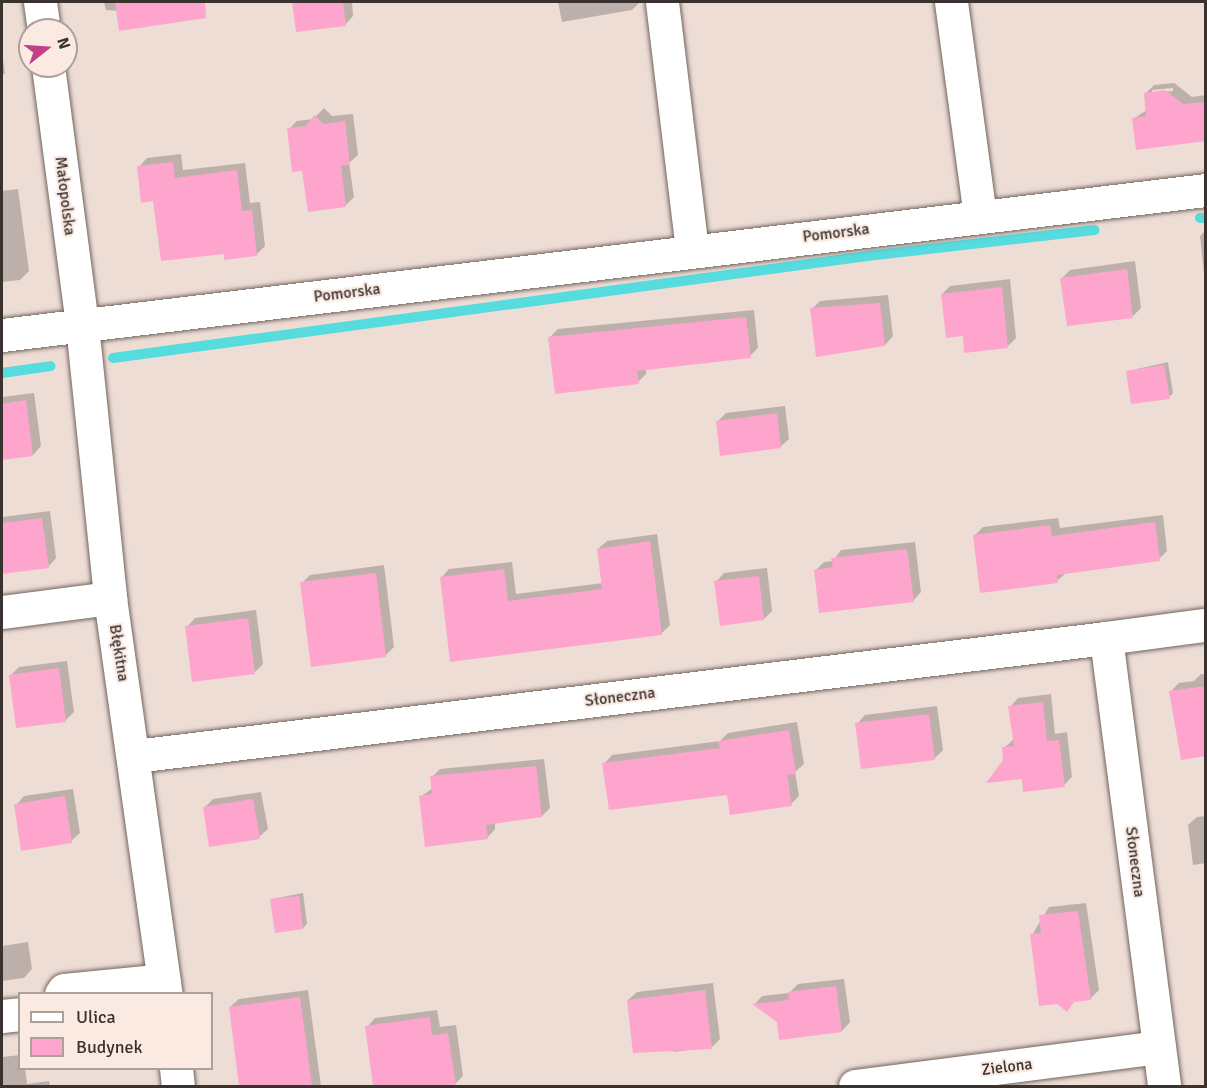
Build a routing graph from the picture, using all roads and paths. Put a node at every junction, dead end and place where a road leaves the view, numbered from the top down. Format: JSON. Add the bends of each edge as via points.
{"nodes":[{"id":1,"x":40,"y":2,"type":"edge"},
{"id":2,"x":662,"y":2,"type":"edge"},
{"id":3,"x":951,"y":2,"type":"edge"},
{"id":4,"x":42,"y":18,"type":"edge"},
{"id":5,"x":50,"y":78,"type":"edge"},
{"id":6,"x":1206,"y":190,"type":"edge"},
{"id":7,"x":980,"y":216,"type":"junction"},
{"id":8,"x":692,"y":250,"type":"junction"},
{"id":9,"x":82,"y":325,"type":"junction"},
{"id":10,"x":2,"y":335,"type":"edge"},
{"id":11,"x":110,"y":598,"type":"junction"},
{"id":12,"x":2,"y":612,"type":"edge"},
{"id":13,"x":1203,"y":625,"type":"dead end"},
{"id":14,"x":1106,"y":638,"type":"junction"},
{"id":15,"x":135,"y":756,"type":"junction"},
{"id":16,"x":165,"y":987,"type":"edge"},
{"id":17,"x":62,"y":992,"type":"edge"},
{"id":18,"x":18,"y":1014,"type":"edge"},
{"id":19,"x":2,"y":1016,"type":"edge"},
{"id":20,"x":1158,"y":1047,"type":"junction"},
{"id":21,"x":176,"y":1070,"type":"edge"},
{"id":22,"x":178,"y":1086,"type":"edge"},
{"id":23,"x":855,"y":1086,"type":"edge"},
{"id":24,"x":1164,"y":1086,"type":"edge"}],
"edges":[{"from":1,"to":4,"type":"street"},
{"from":2,"to":8,"type":"street"},
{"from":3,"to":7,"type":"street"},
{"from":5,"to":9,"type":"street","name":"Małopolska"},
{"from":6,"to":7,"type":"street","name":"Pomorska"},
{"from":7,"to":8,"type":"street","name":"Pomorska"},
{"from":8,"to":9,"type":"street","name":"Pomorska"},
{"from":9,"to":10,"type":"street","name":"Pomorska"},
{"from":9,"to":11,"type":"street","name":"Błękitna"},
{"from":11,"to":12,"type":"street"},
{"from":11,"to":15,"type":"street","name":"Błękitna"},
{"from":13,"to":14,"type":"street","name":"Słoneczna"},
{"from":14,"to":15,"type":"street","name":"Słoneczna"},
{"from":14,"to":20,"type":"street","name":"Słoneczna"},
{"from":15,"to":16,"type":"street","name":"Błękitna"},
{"from":16,"to":17,"type":"street","name":"Błękitna"},
{"from":18,"to":19,"type":"street"},
{"from":20,"to":23,"type":"street","name":"Zielona"},
{"from":20,"to":24,"type":"street","name":"Słoneczna"},
{"from":21,"to":22,"type":"street"}]}
